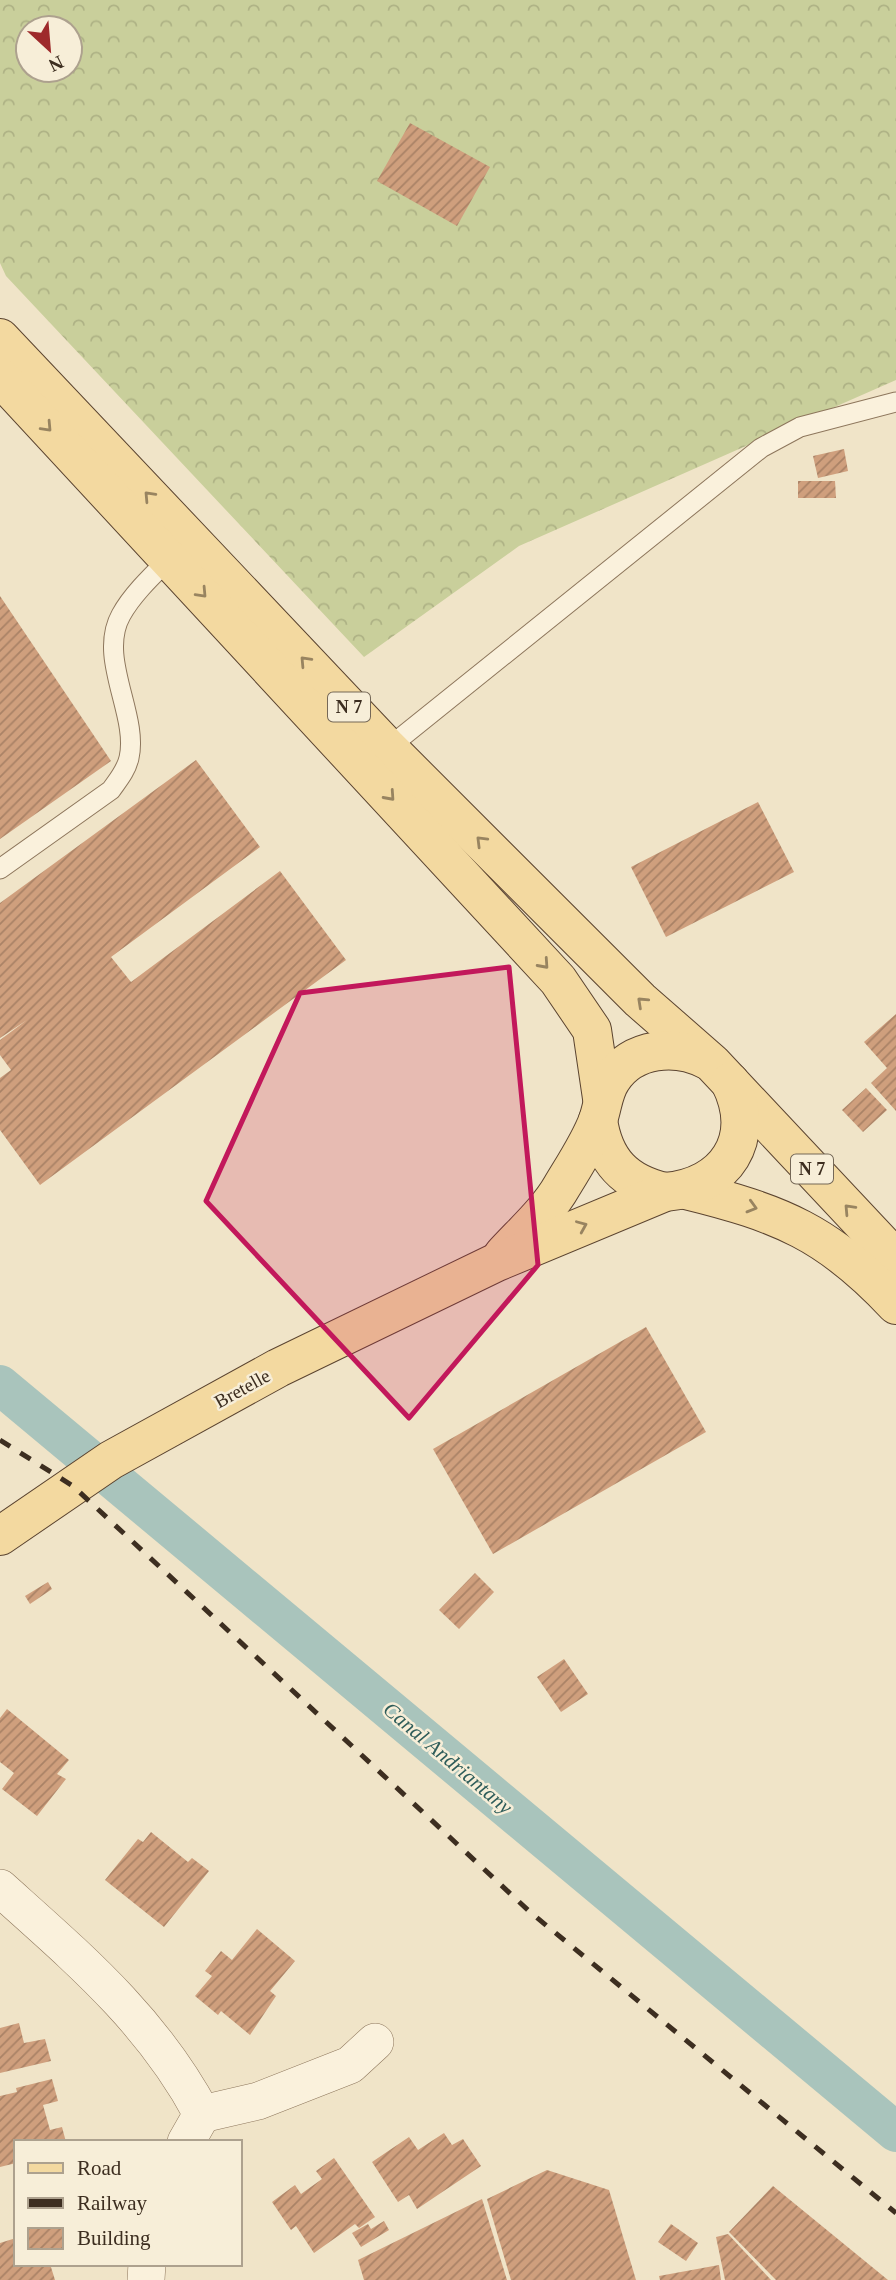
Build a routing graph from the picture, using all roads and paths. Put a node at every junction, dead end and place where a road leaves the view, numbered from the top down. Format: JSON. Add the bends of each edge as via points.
{"nodes":[{"id":1,"x":0,"y":338,"type":"edge"},
{"id":2,"x":0,"y":377,"type":"edge"},
{"id":3,"x":896,"y":402,"type":"edge"},
{"id":4,"x":179,"y":548,"type":"junction"},
{"id":5,"x":377,"y":758,"type":"junction"},
{"id":6,"x":0,"y":869,"type":"edge"},
{"id":7,"x":720,"y":1071,"type":"junction"},
{"id":8,"x":600,"y":1109,"type":"junction"},
{"id":9,"x":676,"y":1191,"type":"junction"},
{"id":10,"x":896,"y":1259,"type":"edge"},
{"id":11,"x":497,"y":1262,"type":"junction"},
{"id":12,"x":896,"y":1305,"type":"edge"},
{"id":13,"x":0,"y":1536,"type":"edge"},
{"id":14,"x":0,"y":1888,"type":"edge"},
{"id":15,"x":375,"y":2042,"type":"dead end"},
{"id":16,"x":194,"y":2128,"type":"edge"}],
"edges":[{"from":4,"to":1,"type":"main road","number":"N 7","one_way":true},
{"from":2,"to":4,"type":"main road","number":"N 7","one_way":true},
{"from":3,"to":5,"type":"lane","via":[[800,427],[761,448]]},
{"from":4,"to":5,"type":"main road","number":"N 7"},
{"from":4,"to":6,"type":"lane","via":[[120,616],[116,672],[130,755],[124,772],[111,790]]},
{"from":7,"to":5,"type":"main road","number":"N 7","one_way":true},
{"from":5,"to":8,"type":"main road","number":"N 7","one_way":true,"via":[[558,980],[592,1030]]},
{"from":7,"to":8,"type":"main road","via":[[693,1053],[649,1052],[628,1062],[612,1078]]},
{"from":7,"to":9,"type":"main road","via":[[738,1100],[742,1123],[737,1146],[725,1166],[708,1181]]},
{"from":10,"to":7,"type":"main road","number":"N 7","one_way":true},
{"from":8,"to":9,"type":"main road","via":[[601,1142],[625,1177],[644,1187]]},
{"from":8,"to":11,"type":"main road","via":[[560,1190]]},
{"from":11,"to":9,"type":"main road","name":"Bretelle","one_way":true},
{"from":9,"to":12,"type":"main road","one_way":true,"via":[[764,1211],[809,1233],[863,1269]]},
{"from":11,"to":13,"type":"main road","name":"Bretelle","via":[[278,1368],[176,1424],[111,1460]]},
{"from":14,"to":16,"type":"street","via":[[143,2024],[179,2070]]},
{"from":15,"to":16,"type":"street","via":[[350,2065]]}]}
